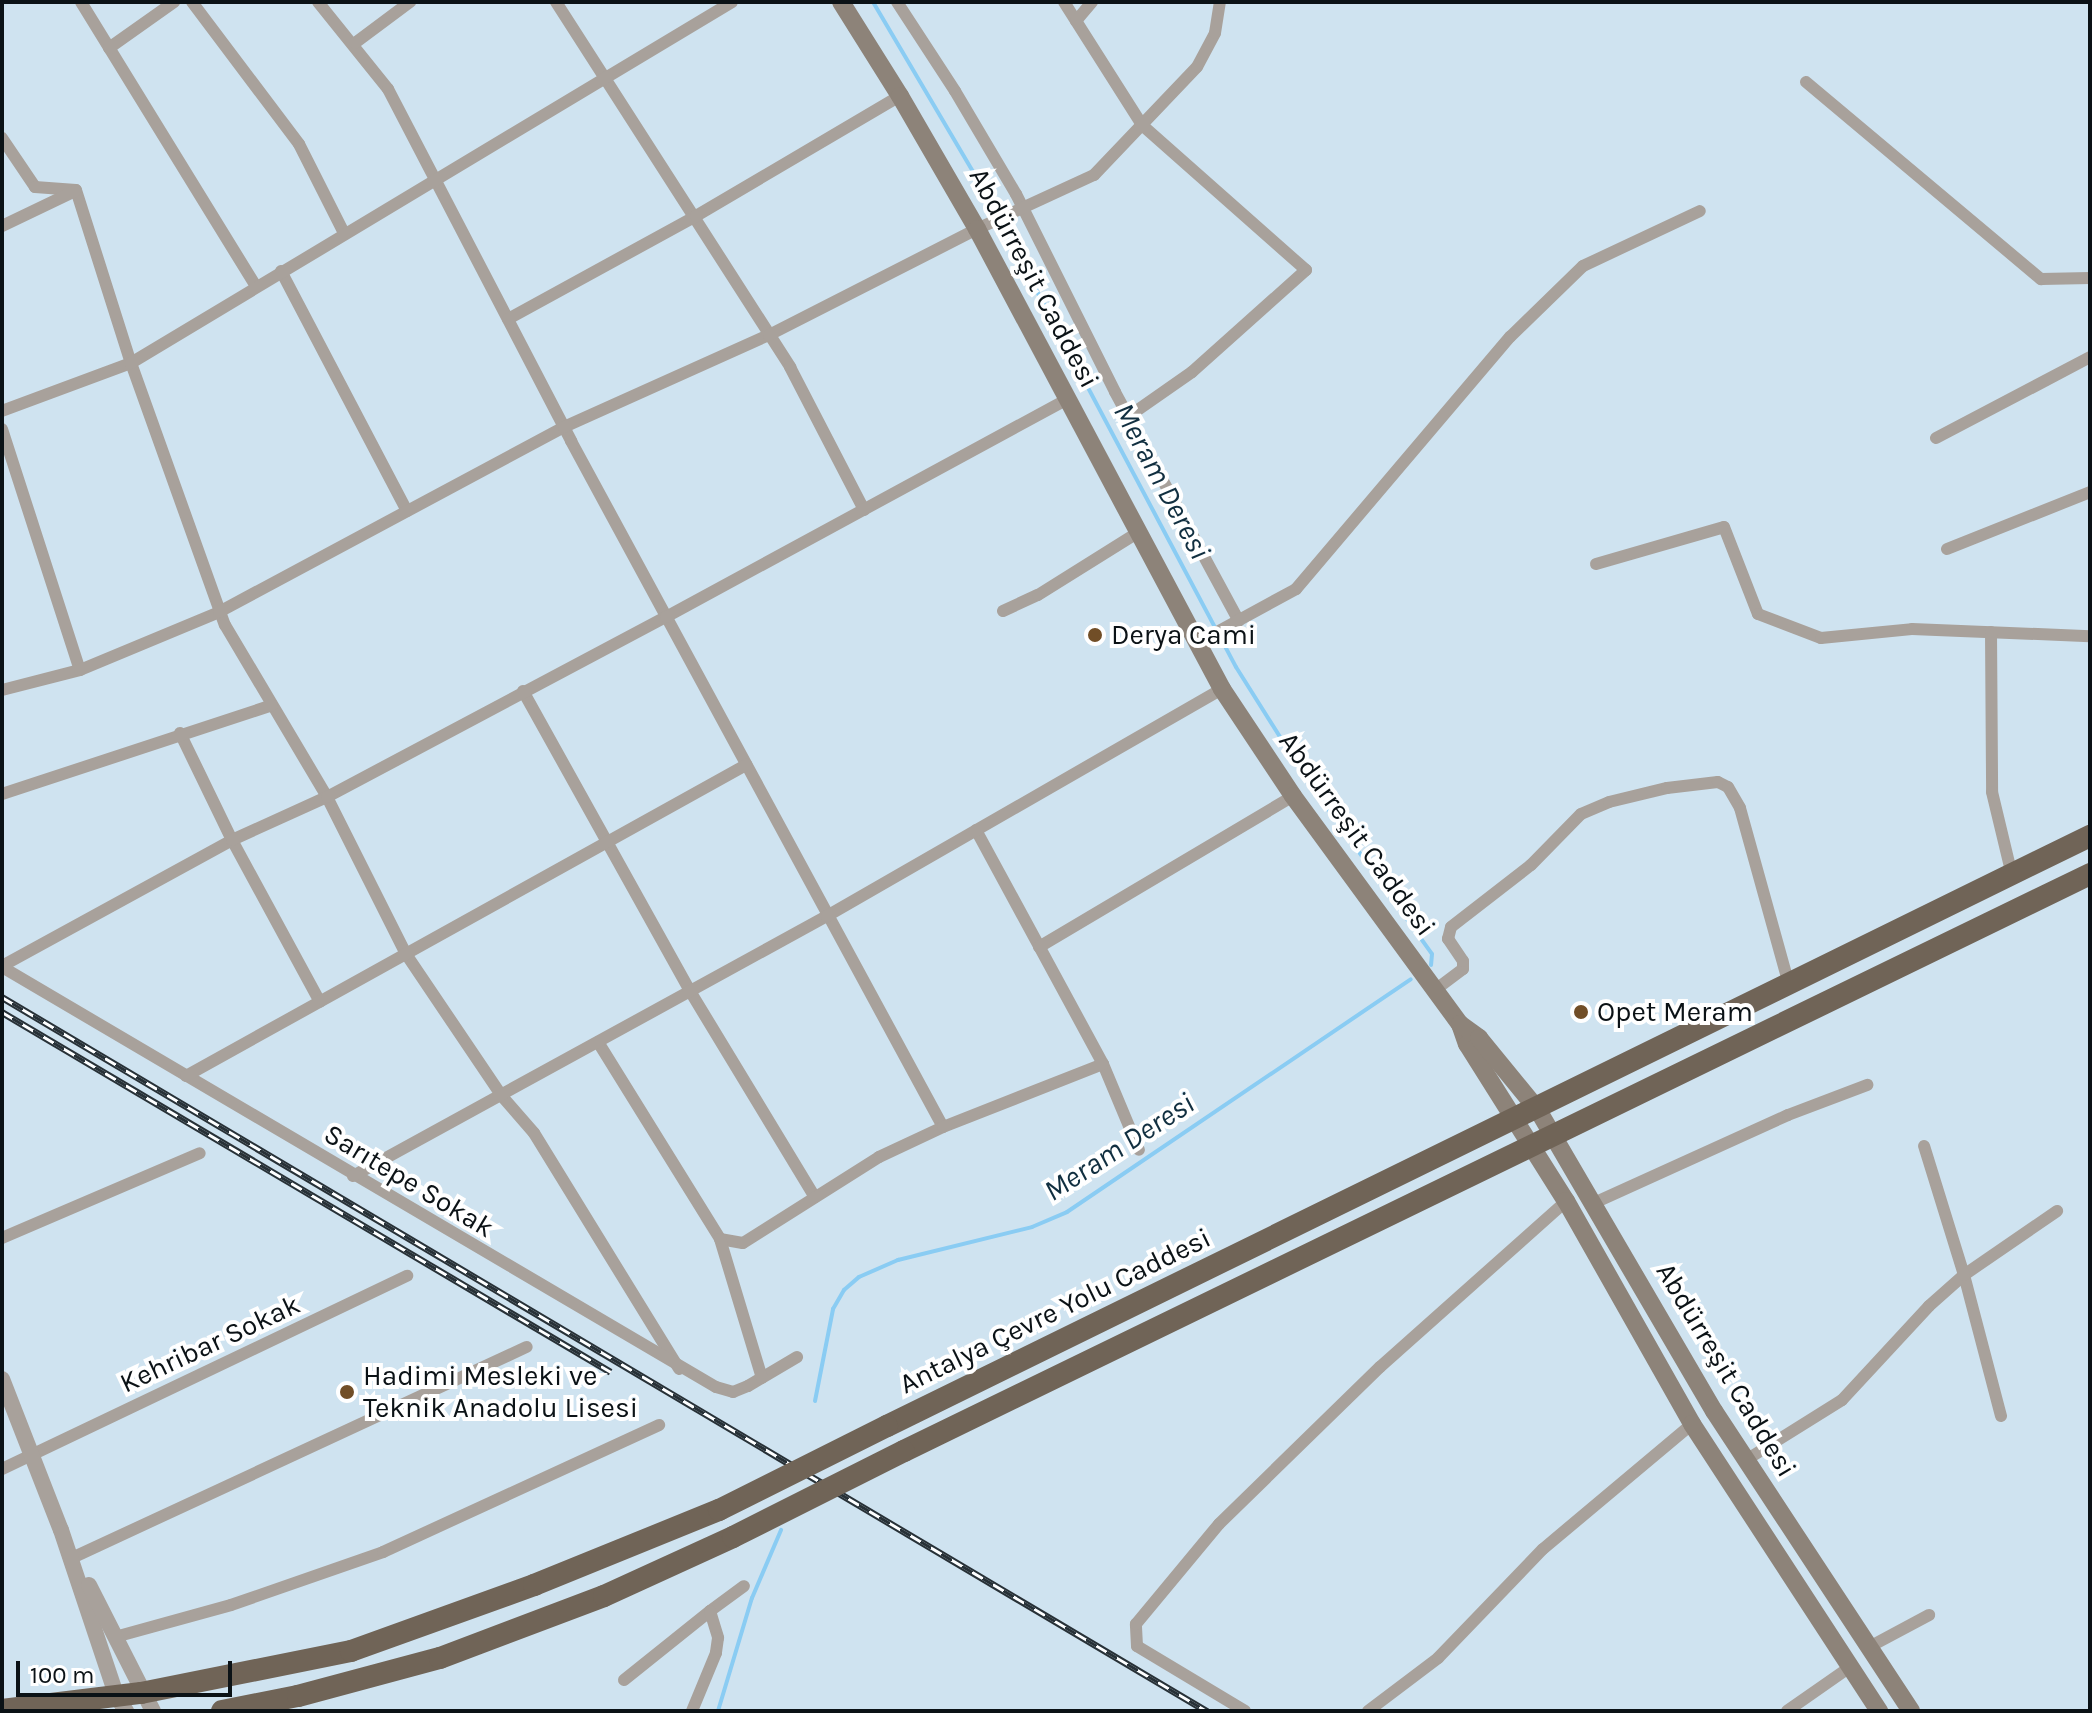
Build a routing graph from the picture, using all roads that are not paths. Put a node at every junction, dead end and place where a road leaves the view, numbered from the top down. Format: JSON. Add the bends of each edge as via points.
{"nodes":[{"id":1,"x":81,"y":2,"type":"edge"},
{"id":2,"x":174,"y":2,"type":"edge"},
{"id":3,"x":192,"y":2,"type":"edge"},
{"id":4,"x":318,"y":2,"type":"edge"},
{"id":5,"x":410,"y":2,"type":"edge"},
{"id":6,"x":556,"y":2,"type":"edge"},
{"id":7,"x":732,"y":2,"type":"edge"},
{"id":8,"x":841,"y":2,"type":"edge"},
{"id":9,"x":897,"y":2,"type":"edge"},
{"id":10,"x":1064,"y":2,"type":"edge"},
{"id":11,"x":1092,"y":2,"type":"edge"},
{"id":12,"x":1220,"y":2,"type":"edge"},
{"id":13,"x":1076,"y":21,"type":"junction"},
{"id":14,"x":355,"y":43,"type":"junction"},
{"id":15,"x":109,"y":48,"type":"junction"},
{"id":16,"x":606,"y":77,"type":"junction"},
{"id":17,"x":1806,"y":82,"type":"dead end"},
{"id":18,"x":900,"y":96,"type":"junction"},
{"id":19,"x":1142,"y":125,"type":"junction"},
{"id":20,"x":2,"y":138,"type":"edge"},
{"id":21,"x":435,"y":179,"type":"junction"},
{"id":22,"x":76,"y":190,"type":"junction"},
{"id":23,"x":1023,"y":209,"type":"junction"},
{"id":24,"x":1700,"y":211,"type":"dead end"},
{"id":25,"x":696,"y":216,"type":"junction"},
{"id":26,"x":2,"y":226,"type":"edge"},
{"id":27,"x":982,"y":227,"type":"junction"},
{"id":28,"x":344,"y":233,"type":"junction"},
{"id":29,"x":281,"y":271,"type":"junction"},
{"id":30,"x":2090,"y":278,"type":"edge"},
{"id":31,"x":256,"y":286,"type":"junction"},
{"id":32,"x":508,"y":319,"type":"junction"},
{"id":33,"x":769,"y":335,"type":"junction"},
{"id":34,"x":2090,"y":357,"type":"edge"},
{"id":35,"x":131,"y":363,"type":"junction"},
{"id":36,"x":1067,"y":399,"type":"junction"},
{"id":37,"x":2,"y":411,"type":"edge"},
{"id":38,"x":1129,"y":416,"type":"junction"},
{"id":39,"x":564,"y":427,"type":"junction"},
{"id":40,"x":2,"y":429,"type":"edge"},
{"id":41,"x":1936,"y":438,"type":"dead end"},
{"id":42,"x":2090,"y":492,"type":"edge"},
{"id":43,"x":864,"y":510,"type":"junction"},
{"id":44,"x":407,"y":511,"type":"junction"},
{"id":45,"x":1139,"y":532,"type":"junction"},
{"id":46,"x":1947,"y":549,"type":"dead end"},
{"id":47,"x":1596,"y":564,"type":"dead end"},
{"id":48,"x":1003,"y":611,"type":"dead end"},
{"id":49,"x":219,"y":612,"type":"junction"},
{"id":50,"x":666,"y":617,"type":"junction"},
{"id":51,"x":1233,"y":624,"type":"junction"},
{"id":52,"x":1991,"y":632,"type":"junction"},
{"id":53,"x":2090,"y":636,"type":"edge"},
{"id":54,"x":1203,"y":641,"type":"junction"},
{"id":55,"x":80,"y":670,"type":"junction"},
{"id":56,"x":1222,"y":689,"type":"junction"},
{"id":57,"x":2,"y":690,"type":"edge"},
{"id":58,"x":523,"y":691,"type":"junction"},
{"id":59,"x":272,"y":705,"type":"junction"},
{"id":60,"x":180,"y":733,"type":"junction"},
{"id":61,"x":746,"y":765,"type":"junction"},
{"id":62,"x":2,"y":794,"type":"edge"},
{"id":63,"x":1293,"y":796,"type":"junction"},
{"id":64,"x":327,"y":797,"type":"junction"},
{"id":65,"x":976,"y":830,"type":"junction"},
{"id":66,"x":2090,"y":836,"type":"edge"},
{"id":67,"x":232,"y":840,"type":"junction"},
{"id":68,"x":608,"y":842,"type":"junction"},
{"id":69,"x":2090,"y":874,"type":"edge"},
{"id":70,"x":2012,"y":875,"type":"junction"},
{"id":71,"x":827,"y":916,"type":"junction"},
{"id":72,"x":1039,"y":947,"type":"junction"},
{"id":73,"x":406,"y":954,"type":"junction"},
{"id":74,"x":2,"y":967,"type":"edge"},
{"id":75,"x":1789,"y":985,"type":"junction"},
{"id":76,"x":1435,"y":990,"type":"junction"},
{"id":77,"x":690,"y":991,"type":"junction"},
{"id":78,"x":320,"y":1002,"type":"junction"},
{"id":79,"x":1460,"y":1024,"type":"junction"},
{"id":80,"x":598,"y":1042,"type":"junction"},
{"id":81,"x":1103,"y":1064,"type":"junction"},
{"id":82,"x":186,"y":1076,"type":"junction"},
{"id":83,"x":1867,"y":1085,"type":"dead end"},
{"id":84,"x":501,"y":1095,"type":"junction"},
{"id":85,"x":1538,"y":1110,"type":"junction"},
{"id":86,"x":1516,"y":1120,"type":"junction"},
{"id":87,"x":943,"y":1127,"type":"junction"},
{"id":88,"x":1552,"y":1133,"type":"junction"},
{"id":89,"x":1531,"y":1144,"type":"junction"},
{"id":90,"x":1924,"y":1146,"type":"dead end"},
{"id":91,"x":1139,"y":1150,"type":"dead end"},
{"id":92,"x":200,"y":1153,"type":"dead end"},
{"id":93,"x":353,"y":1176,"type":"junction"},
{"id":94,"x":815,"y":1197,"type":"junction"},
{"id":95,"x":1566,"y":1201,"type":"junction"},
{"id":96,"x":1594,"y":1203,"type":"junction"},
{"id":97,"x":2057,"y":1211,"type":"dead end"},
{"id":98,"x":2,"y":1238,"type":"edge"},
{"id":99,"x":720,"y":1239,"type":"junction"},
{"id":100,"x":1964,"y":1275,"type":"junction"},
{"id":101,"x":407,"y":1276,"type":"dead end"},
{"id":102,"x":527,"y":1347,"type":"dead end"},
{"id":103,"x":797,"y":1357,"type":"dead end"},
{"id":104,"x":679,"y":1369,"type":"junction"},
{"id":105,"x":762,"y":1378,"type":"junction"},
{"id":106,"x":2,"y":1379,"type":"edge"},
{"id":107,"x":2001,"y":1416,"type":"dead end"},
{"id":108,"x":1692,"y":1424,"type":"junction"},
{"id":109,"x":659,"y":1425,"type":"dead end"},
{"id":110,"x":31,"y":1453,"type":"junction"},
{"id":111,"x":1746,"y":1460,"type":"junction"},
{"id":112,"x":2,"y":1469,"type":"edge"},
{"id":113,"x":61,"y":1530,"type":"junction"},
{"id":114,"x":74,"y":1557,"type":"junction"},
{"id":115,"x":744,"y":1586,"type":"dead end"},
{"id":116,"x":710,"y":1611,"type":"junction"},
{"id":117,"x":1929,"y":1615,"type":"dead end"},
{"id":118,"x":115,"y":1637,"type":"junction"},
{"id":119,"x":1871,"y":1646,"type":"junction"},
{"id":120,"x":1850,"y":1667,"type":"junction"},
{"id":121,"x":624,"y":1680,"type":"dead end"},
{"id":122,"x":147,"y":1702,"type":"edge"},
{"id":123,"x":122,"y":1704,"type":"edge"},
{"id":124,"x":2,"y":1710,"type":"edge"},
{"id":125,"x":222,"y":1711,"type":"edge"},
{"id":126,"x":692,"y":1711,"type":"edge"},
{"id":127,"x":1245,"y":1711,"type":"edge"},
{"id":128,"x":1368,"y":1711,"type":"edge"},
{"id":129,"x":1787,"y":1711,"type":"edge"},
{"id":130,"x":1879,"y":1711,"type":"edge"},
{"id":131,"x":1911,"y":1711,"type":"edge"}],
"edges":[{"from":1,"to":15,"type":"street"},
{"from":2,"to":15,"type":"street"},
{"from":3,"to":28,"type":"street","via":[[299,144]]},
{"from":4,"to":14,"type":"street"},
{"from":5,"to":14,"type":"street"},
{"from":6,"to":16,"type":"street"},
{"from":7,"to":16,"type":"street"},
{"from":8,"to":18,"type":"main road","name":"Abdürreşit Caddesi"},
{"from":9,"to":23,"type":"street"},
{"from":10,"to":13,"type":"street"},
{"from":11,"to":13,"type":"street"},
{"from":12,"to":19,"type":"street","via":[[1215,33],[1197,67]]},
{"from":13,"to":19,"type":"street"},
{"from":14,"to":21,"type":"street","via":[[388,89]]},
{"from":15,"to":31,"type":"street"},
{"from":16,"to":21,"type":"street"},
{"from":16,"to":25,"type":"street"},
{"from":17,"to":30,"type":"street","via":[[2041,279]]},
{"from":18,"to":25,"type":"street"},
{"from":18,"to":27,"type":"main road","name":"Abdürreşit Caddesi"},
{"from":19,"to":23,"type":"street","via":[[1094,175]]},
{"from":19,"to":38,"type":"street","via":[[1306,270],[1192,372]]},
{"from":20,"to":22,"type":"street","via":[[35,187]]},
{"from":21,"to":28,"type":"street"},
{"from":21,"to":32,"type":"street"},
{"from":22,"to":26,"type":"street"},
{"from":22,"to":35,"type":"street"},
{"from":23,"to":27,"type":"street"},
{"from":23,"to":38,"type":"street"},
{"from":24,"to":51,"type":"street","via":[[1583,266],[1510,337],[1296,589]]},
{"from":25,"to":32,"type":"street"},
{"from":25,"to":33,"type":"street"},
{"from":27,"to":33,"type":"street"},
{"from":27,"to":36,"type":"main road","name":"Abdürreşit Caddesi"},
{"from":28,"to":29,"type":"street"},
{"from":29,"to":31,"type":"street"},
{"from":29,"to":44,"type":"street"},
{"from":31,"to":35,"type":"street"},
{"from":32,"to":39,"type":"street"},
{"from":33,"to":39,"type":"street"},
{"from":33,"to":43,"type":"street"},
{"from":34,"to":41,"type":"street"},
{"from":35,"to":37,"type":"street"},
{"from":35,"to":49,"type":"street"},
{"from":36,"to":43,"type":"street"},
{"from":36,"to":45,"type":"main road","name":"Abdürreşit Caddesi"},
{"from":38,"to":51,"type":"street"},
{"from":39,"to":44,"type":"street"},
{"from":39,"to":50,"type":"street"},
{"from":40,"to":55,"type":"street"},
{"from":42,"to":46,"type":"street"},
{"from":43,"to":50,"type":"street"},
{"from":44,"to":49,"type":"street"},
{"from":45,"to":48,"type":"street"},
{"from":45,"to":54,"type":"main road","name":"Abdürreşit Caddesi"},
{"from":47,"to":52,"type":"street","via":[[1724,527],[1758,614],[1821,638],[1912,629]]},
{"from":49,"to":55,"type":"street"},
{"from":49,"to":59,"type":"street"},
{"from":50,"to":58,"type":"street"},
{"from":50,"to":61,"type":"street"},
{"from":51,"to":54,"type":"street"},
{"from":52,"to":53,"type":"street"},
{"from":52,"to":70,"type":"street","via":[[1992,792]]},
{"from":54,"to":56,"type":"main road","name":"Abdürreşit Caddesi"},
{"from":55,"to":57,"type":"street"},
{"from":56,"to":63,"type":"main road","name":"Abdürreşit Caddesi"},
{"from":56,"to":65,"type":"street"},
{"from":58,"to":64,"type":"street"},
{"from":58,"to":68,"type":"street"},
{"from":59,"to":60,"type":"street"},
{"from":59,"to":64,"type":"street"},
{"from":60,"to":62,"type":"street"},
{"from":60,"to":67,"type":"street"},
{"from":61,"to":68,"type":"street"},
{"from":61,"to":71,"type":"street"},
{"from":63,"to":72,"type":"street"},
{"from":63,"to":76,"type":"main road","name":"Abdürreşit Caddesi"},
{"from":64,"to":67,"type":"street"},
{"from":64,"to":73,"type":"street"},
{"from":65,"to":71,"type":"street"},
{"from":65,"to":72,"type":"street"},
{"from":66,"to":70,"type":"highway","name":"Antalya Çevre Yolu Caddesi"},
{"from":67,"to":74,"type":"street"},
{"from":67,"to":78,"type":"street"},
{"from":68,"to":73,"type":"street"},
{"from":68,"to":77,"type":"street"},
{"from":69,"to":88,"type":"highway"},
{"from":70,"to":75,"type":"highway","name":"Antalya Çevre Yolu Caddesi"},
{"from":71,"to":77,"type":"street"},
{"from":71,"to":87,"type":"street"},
{"from":72,"to":81,"type":"street"},
{"from":73,"to":78,"type":"street"},
{"from":73,"to":84,"type":"street"},
{"from":74,"to":82,"type":"street","name":"Sarıtepe Sokak"},
{"from":75,"to":76,"type":"street","via":[[1740,808],[1728,787],[1718,782],[1667,788],[1581,814],[1531,865],[1451,927],[1448,939],[1463,969]]},
{"from":75,"to":85,"type":"highway","name":"Antalya Çevre Yolu Caddesi"},
{"from":76,"to":79,"type":"main road","name":"Abdürreşit Caddesi"},
{"from":77,"to":80,"type":"street"},
{"from":77,"to":94,"type":"street"},
{"from":78,"to":82,"type":"street"},
{"from":79,"to":85,"type":"main road","name":"Abdürreşit Caddesi","via":[[1479,1038]]},
{"from":79,"to":86,"type":"main road","name":"Abdürreşit Caddesi","via":[[1467,1044]]},
{"from":80,"to":84,"type":"street"},
{"from":80,"to":99,"type":"street"},
{"from":81,"to":87,"type":"street"},
{"from":81,"to":91,"type":"street"},
{"from":82,"to":93,"type":"street","name":"Sarıtepe Sokak"},
{"from":83,"to":96,"type":"street"},
{"from":84,"to":93,"type":"street"},
{"from":84,"to":104,"type":"street","via":[[534,1133]]},
{"from":85,"to":86,"type":"highway","name":"Antalya Çevre Yolu Caddesi"},
{"from":85,"to":88,"type":"main road","name":"Abdürreşit Caddesi"},
{"from":86,"to":89,"type":"main road","name":"Abdürreşit Caddesi"},
{"from":86,"to":122,"type":"highway","name":"Antalya Çevre Yolu Caddesi","bridge":true,"via":[[719,1510],[351,1651]]},
{"from":87,"to":94,"type":"street","via":[[879,1157]]},
{"from":88,"to":89,"type":"highway"},
{"from":88,"to":96,"type":"main road","name":"Abdürreşit Caddesi"},
{"from":89,"to":95,"type":"main road","name":"Abdürreşit Caddesi"},
{"from":89,"to":125,"type":"highway","bridge":true,"via":[[604,1596],[440,1658]]},
{"from":90,"to":100,"type":"street"},
{"from":92,"to":98,"type":"street"},
{"from":93,"to":104,"type":"street","name":"Sarıtepe Sokak"},
{"from":94,"to":99,"type":"street","via":[[743,1243]]},
{"from":95,"to":108,"type":"main road","name":"Abdürreşit Caddesi"},
{"from":95,"to":127,"type":"street","via":[[1380,1367],[1219,1524],[1136,1624],[1137,1646]]},
{"from":96,"to":111,"type":"main road","name":"Abdürreşit Caddesi"},
{"from":97,"to":100,"type":"street"},
{"from":99,"to":105,"type":"street"},
{"from":100,"to":107,"type":"street"},
{"from":100,"to":111,"type":"street","via":[[1842,1400]]},
{"from":101,"to":110,"type":"street","name":"Kehribar Sokak"},
{"from":102,"to":114,"type":"street"},
{"from":103,"to":105,"type":"street","name":"Sarıtepe Sokak"},
{"from":104,"to":105,"type":"street","name":"Sarıtepe Sokak","via":[[733,1392]]},
{"from":106,"to":110,"type":"street"},
{"from":108,"to":120,"type":"main road","name":"Abdürreşit Caddesi"},
{"from":108,"to":128,"type":"street","via":[[1543,1549],[1438,1658]]},
{"from":109,"to":118,"type":"street","via":[[383,1552],[231,1605]]},
{"from":110,"to":112,"type":"street","name":"Kehribar Sokak"},
{"from":110,"to":113,"type":"street"},
{"from":111,"to":119,"type":"main road","name":"Abdürreşit Caddesi"},
{"from":113,"to":114,"type":"street"},
{"from":113,"to":123,"type":"street"},
{"from":114,"to":118,"type":"street"},
{"from":115,"to":116,"type":"street"},
{"from":116,"to":121,"type":"street"},
{"from":116,"to":126,"type":"street","via":[[718,1638],[716,1653]]},
{"from":117,"to":119,"type":"street"},
{"from":118,"to":122,"type":"street"},
{"from":119,"to":131,"type":"main road","name":"Abdürreşit Caddesi"},
{"from":120,"to":129,"type":"street"},
{"from":120,"to":130,"type":"main road","name":"Abdürreşit Caddesi"},
{"from":122,"to":123,"type":"highway","name":"Antalya Çevre Yolu Caddesi"},
{"from":123,"to":124,"type":"highway","name":"Antalya Çevre Yolu Caddesi"}]}
